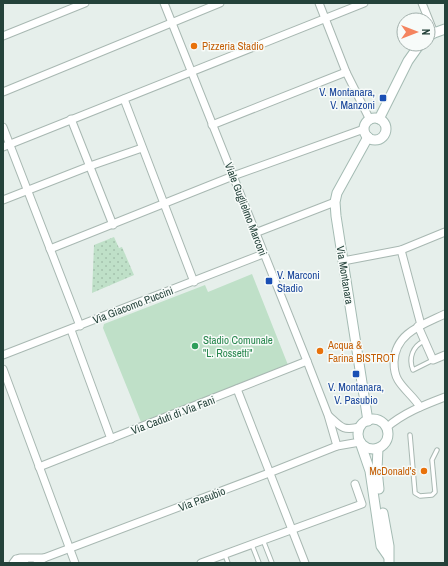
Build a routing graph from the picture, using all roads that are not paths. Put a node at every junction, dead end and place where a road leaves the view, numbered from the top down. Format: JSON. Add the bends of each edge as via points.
{"nodes":[{"id":1,"x":85,"y":3,"type":"edge"},
{"id":2,"x":164,"y":3,"type":"edge"},
{"id":3,"x":220,"y":3,"type":"edge"},
{"id":4,"x":318,"y":3,"type":"edge"},
{"id":5,"x":364,"y":3,"type":"edge"},
{"id":6,"x":325,"y":19,"type":"junction"},
{"id":7,"x":171,"y":23,"type":"junction"},
{"id":8,"x":3,"y":36,"type":"edge"},
{"id":9,"x":415,"y":52,"type":"edge"},
{"id":10,"x":191,"y":72,"type":"junction"},
{"id":11,"x":346,"y":72,"type":"junction"},
{"id":12,"x":3,"y":92,"type":"edge"},
{"id":13,"x":124,"y":99,"type":"junction"},
{"id":14,"x":72,"y":119,"type":"junction"},
{"id":15,"x":374,"y":120,"type":"junction"},
{"id":16,"x":212,"y":125,"type":"junction"},
{"id":17,"x":3,"y":127,"type":"edge"},
{"id":18,"x":366,"y":133,"type":"junction"},
{"id":19,"x":6,"y":146,"type":"edge"},
{"id":20,"x":142,"y":148,"type":"junction"},
{"id":21,"x":90,"y":166,"type":"junction"},
{"id":22,"x":233,"y":176,"type":"junction"},
{"id":23,"x":27,"y":190,"type":"junction"},
{"id":24,"x":3,"y":200,"type":"edge"},
{"id":25,"x":335,"y":202,"type":"junction"},
{"id":26,"x":164,"y":204,"type":"junction"},
{"id":27,"x":113,"y":225,"type":"junction"},
{"id":28,"x":445,"y":232,"type":"edge"},
{"id":29,"x":255,"y":233,"type":"junction"},
{"id":30,"x":50,"y":249,"type":"junction"},
{"id":31,"x":400,"y":250,"type":"junction"},
{"id":32,"x":263,"y":254,"type":"junction"},
{"id":33,"x":343,"y":261,"type":"junction"},
{"id":34,"x":194,"y":282,"type":"junction"},
{"id":35,"x":445,"y":314,"type":"edge"},
{"id":36,"x":80,"y":326,"type":"junction"},
{"id":37,"x":419,"y":326,"type":"junction"},
{"id":38,"x":71,"y":330,"type":"junction"},
{"id":39,"x":424,"y":341,"type":"junction"},
{"id":40,"x":3,"y":355,"type":"edge"},
{"id":41,"x":445,"y":355,"type":"edge"},
{"id":42,"x":433,"y":360,"type":"junction"},
{"id":43,"x":307,"y":361,"type":"junction"},
{"id":44,"x":3,"y":369,"type":"edge"},
{"id":45,"x":237,"y":389,"type":"junction"},
{"id":46,"x":445,"y":397,"type":"edge"},
{"id":47,"x":420,"y":407,"type":"junction"},
{"id":48,"x":328,"y":415,"type":"junction"},
{"id":49,"x":368,"y":421,"type":"junction"},
{"id":50,"x":360,"y":427,"type":"junction"},
{"id":51,"x":386,"y":428,"type":"junction"},
{"id":52,"x":410,"y":436,"type":"dead end"},
{"id":53,"x":111,"y":439,"type":"junction"},
{"id":54,"x":360,"y":442,"type":"junction"},
{"id":55,"x":337,"y":446,"type":"junction"},
{"id":56,"x":378,"y":448,"type":"junction"},
{"id":57,"x":437,"y":450,"type":"dead end"},
{"id":58,"x":39,"y":467,"type":"junction"},
{"id":59,"x":269,"y":473,"type":"junction"},
{"id":60,"x":355,"y":484,"type":"dead end"},
{"id":61,"x":292,"y":530,"type":"junction"},
{"id":62,"x":263,"y":540,"type":"junction"},
{"id":63,"x":252,"y":544,"type":"junction"},
{"id":64,"x":69,"y":548,"type":"junction"},
{"id":65,"x":225,"y":554,"type":"junction"},
{"id":66,"x":44,"y":558,"type":"junction"},
{"id":67,"x":388,"y":560,"type":"edge"},
{"id":68,"x":17,"y":562,"type":"edge"},
{"id":69,"x":37,"y":563,"type":"edge"},
{"id":70,"x":75,"y":563,"type":"edge"},
{"id":71,"x":201,"y":563,"type":"edge"},
{"id":72,"x":228,"y":563,"type":"edge"},
{"id":73,"x":259,"y":563,"type":"edge"},
{"id":74,"x":272,"y":563,"type":"edge"},
{"id":75,"x":305,"y":563,"type":"edge"}],
"edges":[{"from":1,"to":8,"type":"street"},
{"from":2,"to":7,"type":"street","name":"Viale Guglielmo Marconi"},
{"from":3,"to":7,"type":"street"},
{"from":4,"to":6,"type":"street"},
{"from":5,"to":6,"type":"street"},
{"from":6,"to":10,"type":"street"},
{"from":6,"to":11,"type":"street"},
{"from":7,"to":10,"type":"street","name":"Viale Guglielmo Marconi"},
{"from":7,"to":12,"type":"street"},
{"from":9,"to":15,"type":"main road"},
{"from":10,"to":13,"type":"street"},
{"from":10,"to":16,"type":"street","name":"Viale Guglielmo Marconi"},
{"from":11,"to":15,"type":"street"},
{"from":11,"to":16,"type":"street"},
{"from":13,"to":14,"type":"street"},
{"from":13,"to":20,"type":"street"},
{"from":14,"to":19,"type":"street"},
{"from":14,"to":21,"type":"street"},
{"from":15,"to":18,"type":"main road","via":[[365,125]]},
{"from":15,"to":18,"type":"main road","via":[[384,123],[386,133],[378,140],[371,139]]},
{"from":16,"to":22,"type":"street","name":"Viale Guglielmo Marconi"},
{"from":17,"to":19,"type":"street"},
{"from":18,"to":22,"type":"street"},
{"from":18,"to":25,"type":"main road","name":"Via Montanara"},
{"from":19,"to":23,"type":"street"},
{"from":20,"to":21,"type":"street"},
{"from":20,"to":26,"type":"street"},
{"from":21,"to":23,"type":"street"},
{"from":21,"to":27,"type":"street"},
{"from":22,"to":26,"type":"street"},
{"from":22,"to":29,"type":"street","name":"Viale Guglielmo Marconi"},
{"from":23,"to":24,"type":"street"},
{"from":23,"to":30,"type":"street"},
{"from":25,"to":29,"type":"street"},
{"from":25,"to":33,"type":"main road","name":"Via Montanara"},
{"from":26,"to":27,"type":"street"},
{"from":26,"to":34,"type":"street"},
{"from":27,"to":30,"type":"street"},
{"from":28,"to":31,"type":"street"},
{"from":29,"to":32,"type":"street","name":"Viale Guglielmo Marconi"},
{"from":30,"to":36,"type":"street"},
{"from":31,"to":33,"type":"street"},
{"from":31,"to":37,"type":"street"},
{"from":32,"to":34,"type":"street","name":"Via Giacomo Puccini"},
{"from":32,"to":43,"type":"street","name":"Viale Guglielmo Marconi"},
{"from":33,"to":49,"type":"main road","name":"Via Montanara"},
{"from":34,"to":36,"type":"street","name":"Via Giacomo Puccini"},
{"from":35,"to":37,"type":"street"},
{"from":36,"to":38,"type":"street","name":"Via Giacomo Puccini"},
{"from":37,"to":39,"type":"street"},
{"from":37,"to":47,"type":"street","via":[[402,338],[394,357],[394,368],[398,380]]},
{"from":38,"to":40,"type":"street","name":"Via Giacomo Puccini"},
{"from":38,"to":53,"type":"street"},
{"from":39,"to":42,"type":"street"},
{"from":39,"to":42,"type":"lane","via":[[415,348],[410,364],[413,370]]},
{"from":41,"to":42,"type":"street"},
{"from":43,"to":45,"type":"street","name":"Via Caduti di Via Fani"},
{"from":43,"to":48,"type":"street","name":"Viale Guglielmo Marconi"},
{"from":44,"to":58,"type":"street"},
{"from":45,"to":53,"type":"street","name":"Via Caduti di Via Fani"},
{"from":45,"to":59,"type":"street"},
{"from":46,"to":47,"type":"street"},
{"from":47,"to":51,"type":"street","via":[[395,420]]},
{"from":48,"to":50,"type":"street","name":"Viale Guglielmo Marconi","via":[[341,427]]},
{"from":48,"to":55,"type":"street","name":"Viale Guglielmo Marconi"},
{"from":49,"to":50,"type":"main road"},
{"from":49,"to":51,"type":"main road","via":[[380,422]]},
{"from":50,"to":54,"type":"main road"},
{"from":51,"to":56,"type":"main road","via":[[385,442]]},
{"from":52,"to":57,"type":"lane","via":[[416,495],[432,495],[435,492],[432,460]]},
{"from":53,"to":58,"type":"street","name":"Via Caduti di Via Fani"},
{"from":54,"to":55,"type":"street","name":"Via Pasubio"},
{"from":54,"to":56,"type":"main road","via":[[370,449]]},
{"from":54,"to":67,"type":"main road","via":[[370,471],[381,546]]},
{"from":55,"to":59,"type":"street","name":"Via Pasubio"},
{"from":56,"to":67,"type":"main road","via":[[377,470],[389,546]]},
{"from":58,"to":64,"type":"street"},
{"from":59,"to":61,"type":"street"},
{"from":59,"to":64,"type":"street","name":"Via Pasubio"},
{"from":60,"to":61,"type":"street","via":[[362,504]]},
{"from":61,"to":62,"type":"street"},
{"from":61,"to":75,"type":"street"},
{"from":62,"to":63,"type":"street"},
{"from":62,"to":74,"type":"lane"},
{"from":63,"to":65,"type":"street"},
{"from":63,"to":73,"type":"lane"},
{"from":64,"to":66,"type":"street","name":"Via Pasubio"},
{"from":64,"to":70,"type":"street"},
{"from":65,"to":71,"type":"street"},
{"from":65,"to":72,"type":"lane"},
{"from":66,"to":68,"type":"street","name":"Via Pasubio"},
{"from":66,"to":69,"type":"street","name":"Via Pasubio"}]}
